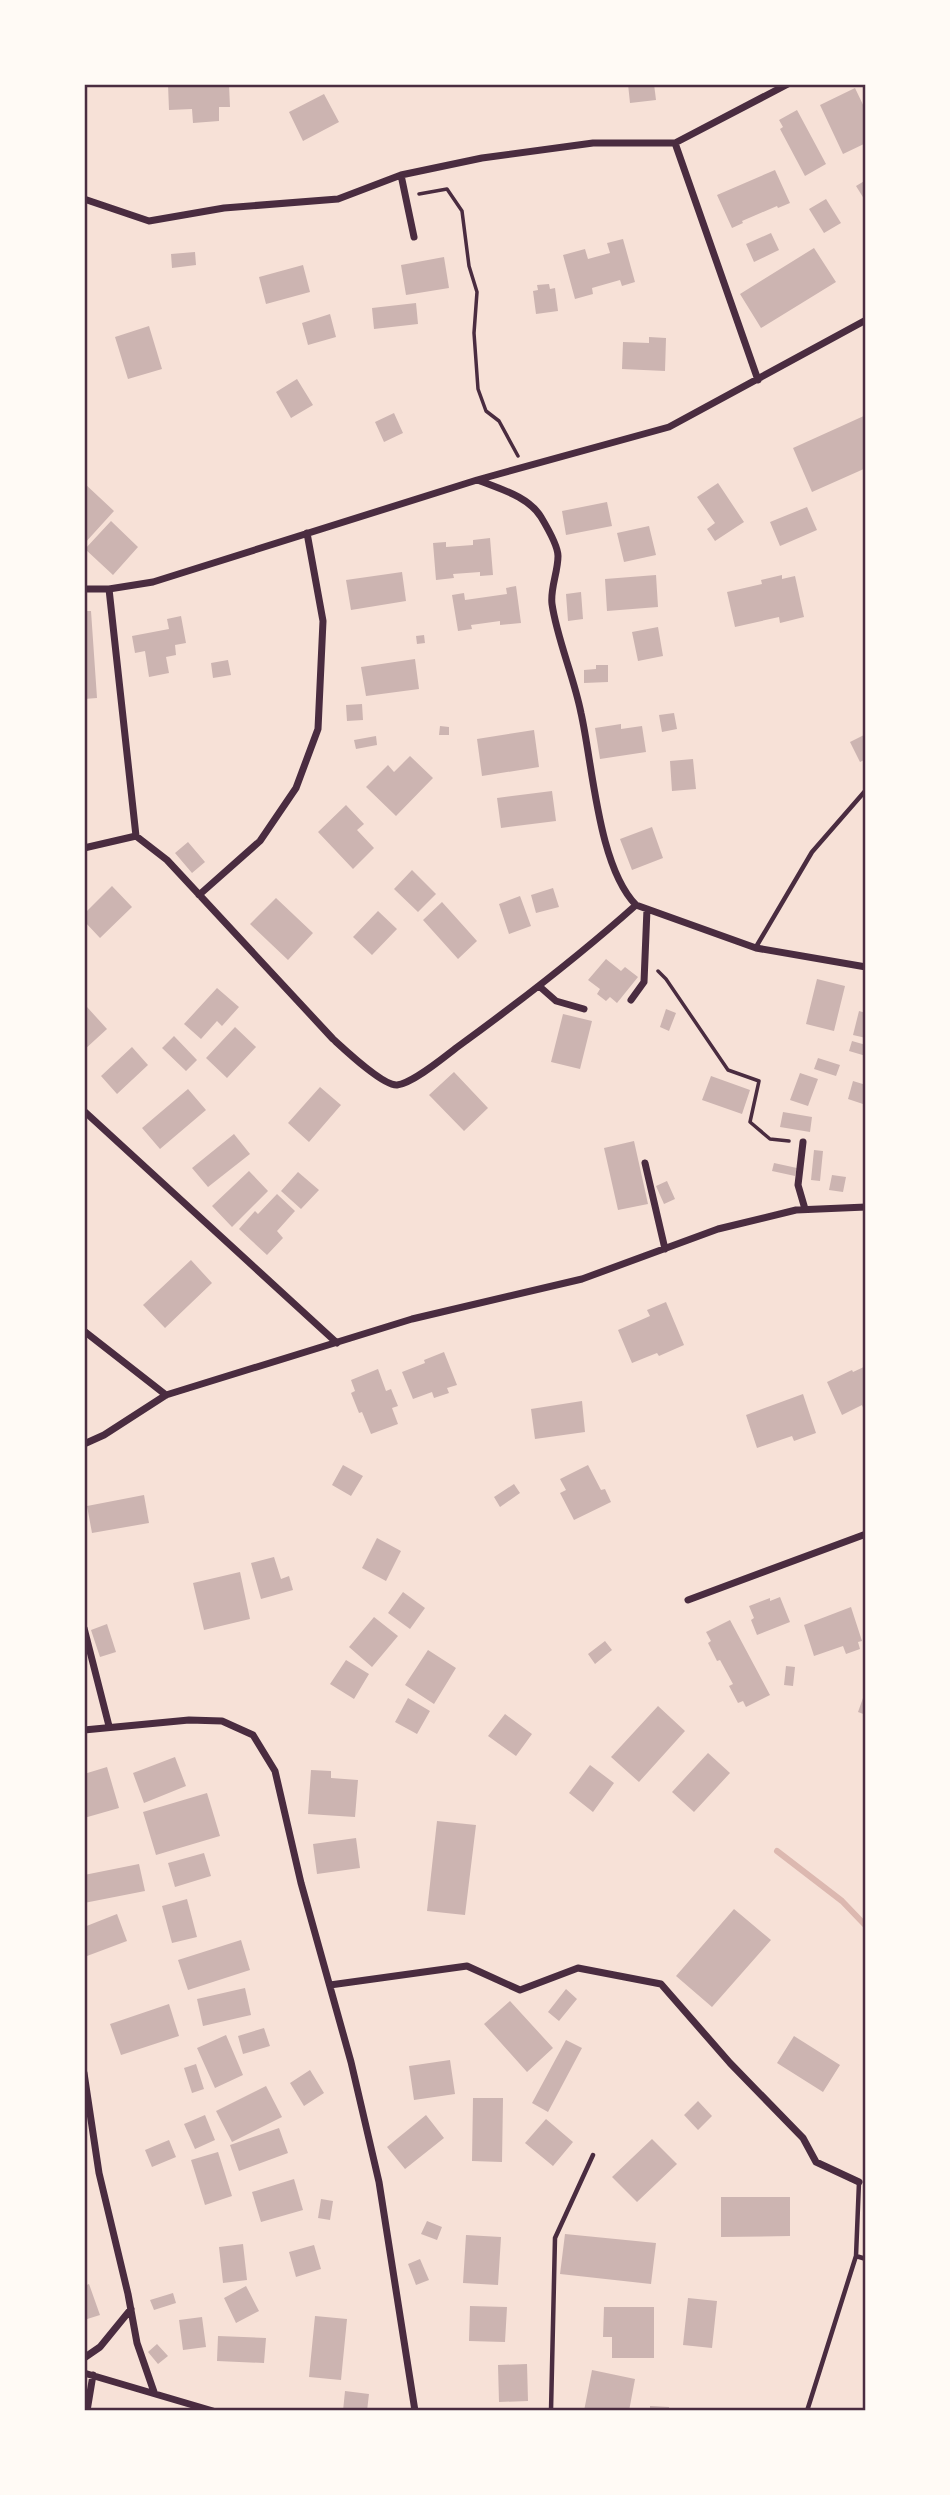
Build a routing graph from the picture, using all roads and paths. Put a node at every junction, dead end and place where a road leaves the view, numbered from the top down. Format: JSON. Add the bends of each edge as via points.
{"nodes":[{"id":1,"x":783,"y":85,"type":"edge"},
{"id":2,"x":675,"y":143,"type":"junction"},
{"id":3,"x":401,"y":175,"type":"junction"},
{"id":4,"x":407,"y":197,"type":"junction"},
{"id":5,"x":84,"y":199,"type":"edge"},
{"id":6,"x":414,"y":237,"type":"dead end"},
{"id":7,"x":866,"y":320,"type":"edge"},
{"id":8,"x":758,"y":380,"type":"junction"},
{"id":9,"x":524,"y":467,"type":"junction"},
{"id":10,"x":477,"y":480,"type":"junction"},
{"id":11,"x":307,"y":533,"type":"junction"},
{"id":12,"x":84,"y":589,"type":"edge"},
{"id":13,"x":109,"y":589,"type":"junction"},
{"id":14,"x":866,"y":790,"type":"edge"},
{"id":15,"x":136,"y":836,"type":"junction"},
{"id":16,"x":84,"y":848,"type":"edge"},
{"id":17,"x":199,"y":895,"type":"junction"},
{"id":18,"x":636,"y":905,"type":"junction"},
{"id":19,"x":647,"y":909,"type":"junction"},
{"id":20,"x":756,"y":948,"type":"junction"},
{"id":21,"x":646,"y":960,"type":"junction"},
{"id":22,"x":866,"y":967,"type":"edge"},
{"id":23,"x":539,"y":986,"type":"junction"},
{"id":24,"x":631,"y":1000,"type":"dead end"},
{"id":25,"x":584,"y":1009,"type":"dead end"},
{"id":26,"x":84,"y":1111,"type":"edge"},
{"id":27,"x":803,"y":1142,"type":"joint"},
{"id":28,"x":645,"y":1163,"type":"dead end"},
{"id":29,"x":866,"y":1207,"type":"edge"},
{"id":30,"x":805,"y":1209,"type":"junction"},
{"id":31,"x":665,"y":1249,"type":"junction"},
{"id":32,"x":84,"y":1331,"type":"edge"},
{"id":33,"x":337,"y":1343,"type":"junction"},
{"id":34,"x":166,"y":1395,"type":"junction"},
{"id":35,"x":84,"y":1444,"type":"edge"},
{"id":36,"x":866,"y":1534,"type":"edge"},
{"id":37,"x":688,"y":1600,"type":"dead end"},
{"id":38,"x":84,"y":1628,"type":"edge"},
{"id":39,"x":109,"y":1726,"type":"junction"},
{"id":40,"x":84,"y":1730,"type":"edge"},
{"id":41,"x":330,"y":1986,"type":"junction"},
{"id":42,"x":84,"y":2073,"type":"edge"},
{"id":43,"x":593,"y":2155,"type":"dead end"},
{"id":44,"x":859,"y":2182,"type":"joint"},
{"id":45,"x":856,"y":2256,"type":"junction"},
{"id":46,"x":866,"y":2259,"type":"edge"},
{"id":47,"x":131,"y":2309,"type":"junction"},
{"id":48,"x":84,"y":2358,"type":"edge"},
{"id":49,"x":84,"y":2373,"type":"edge"},
{"id":50,"x":93,"y":2375,"type":"junction"},
{"id":51,"x":154,"y":2392,"type":"junction"},
{"id":52,"x":87,"y":2411,"type":"edge"},
{"id":53,"x":213,"y":2411,"type":"edge"},
{"id":54,"x":415,"y":2411,"type":"edge"},
{"id":55,"x":551,"y":2411,"type":"edge"},
{"id":56,"x":807,"y":2411,"type":"edge"}],
"edges":[{"from":1,"to":2,"type":"street"},
{"from":2,"to":3,"type":"street","via":[[593,143]]},
{"from":2,"to":8,"type":"street"},
{"from":3,"to":4,"type":"street"},
{"from":3,"to":5,"type":"street","via":[[338,199],[224,208],[149,221]]},
{"from":4,"to":6,"type":"street"},
{"from":4,"to":9,"type":"path","via":[[447,189],[462,211],[477,292],[478,389],[486,411],[499,421]]},
{"from":7,"to":8,"type":"street"},
{"from":8,"to":9,"type":"street","via":[[669,427]]},
{"from":9,"to":10,"type":"street"},
{"from":10,"to":11,"type":"street"},
{"from":10,"to":18,"type":"street","via":[[532,506],[558,554],[552,602],[581,713],[600,819],[619,883]]},
{"from":11,"to":13,"type":"street","via":[[153,582]]},
{"from":11,"to":17,"type":"street","via":[[323,621],[318,729],[296,788],[260,841]]},
{"from":12,"to":13,"type":"street"},
{"from":13,"to":15,"type":"street"},
{"from":14,"to":20,"type":"lane","via":[[812,852]]},
{"from":15,"to":16,"type":"street"},
{"from":15,"to":17,"type":"street","via":[[167,860]]},
{"from":17,"to":23,"type":"street","via":[[333,1039],[391,1084],[407,1082]]},
{"from":18,"to":19,"type":"street"},
{"from":18,"to":23,"type":"street"},
{"from":19,"to":20,"type":"street"},
{"from":19,"to":21,"type":"street"},
{"from":20,"to":22,"type":"street"},
{"from":21,"to":24,"type":"street","via":[[644,982]]},
{"from":21,"to":27,"type":"path","via":[[666,979],[728,1070],[759,1081],[750,1122],[770,1139]]},
{"from":23,"to":25,"type":"street","via":[[556,1001]]},
{"from":26,"to":33,"type":"street"},
{"from":27,"to":30,"type":"street","via":[[798,1185]]},
{"from":28,"to":31,"type":"street"},
{"from":29,"to":30,"type":"street"},
{"from":30,"to":31,"type":"street","via":[[718,1229]]},
{"from":31,"to":33,"type":"street","via":[[582,1279],[412,1319]]},
{"from":32,"to":34,"type":"street"},
{"from":33,"to":34,"type":"street"},
{"from":34,"to":35,"type":"street"},
{"from":36,"to":37,"type":"street"},
{"from":38,"to":39,"type":"street"},
{"from":39,"to":40,"type":"street"},
{"from":39,"to":41,"type":"street","via":[[222,1721],[253,1735],[275,1771]]},
{"from":41,"to":44,"type":"street","via":[[467,1966],[520,1990],[579,1968],[661,1984],[803,2138],[816,2162]]},
{"from":41,"to":54,"type":"street","via":[[379,2182]]},
{"from":42,"to":47,"type":"street","via":[[99,2173]]},
{"from":43,"to":55,"type":"lane","via":[[555,2238]]},
{"from":44,"to":45,"type":"lane"},
{"from":45,"to":46,"type":"lane"},
{"from":45,"to":56,"type":"lane"},
{"from":47,"to":48,"type":"street","via":[[100,2347]]},
{"from":47,"to":51,"type":"street"},
{"from":49,"to":50,"type":"street"},
{"from":50,"to":51,"type":"street"},
{"from":50,"to":52,"type":"street"},
{"from":51,"to":53,"type":"street"}]}
